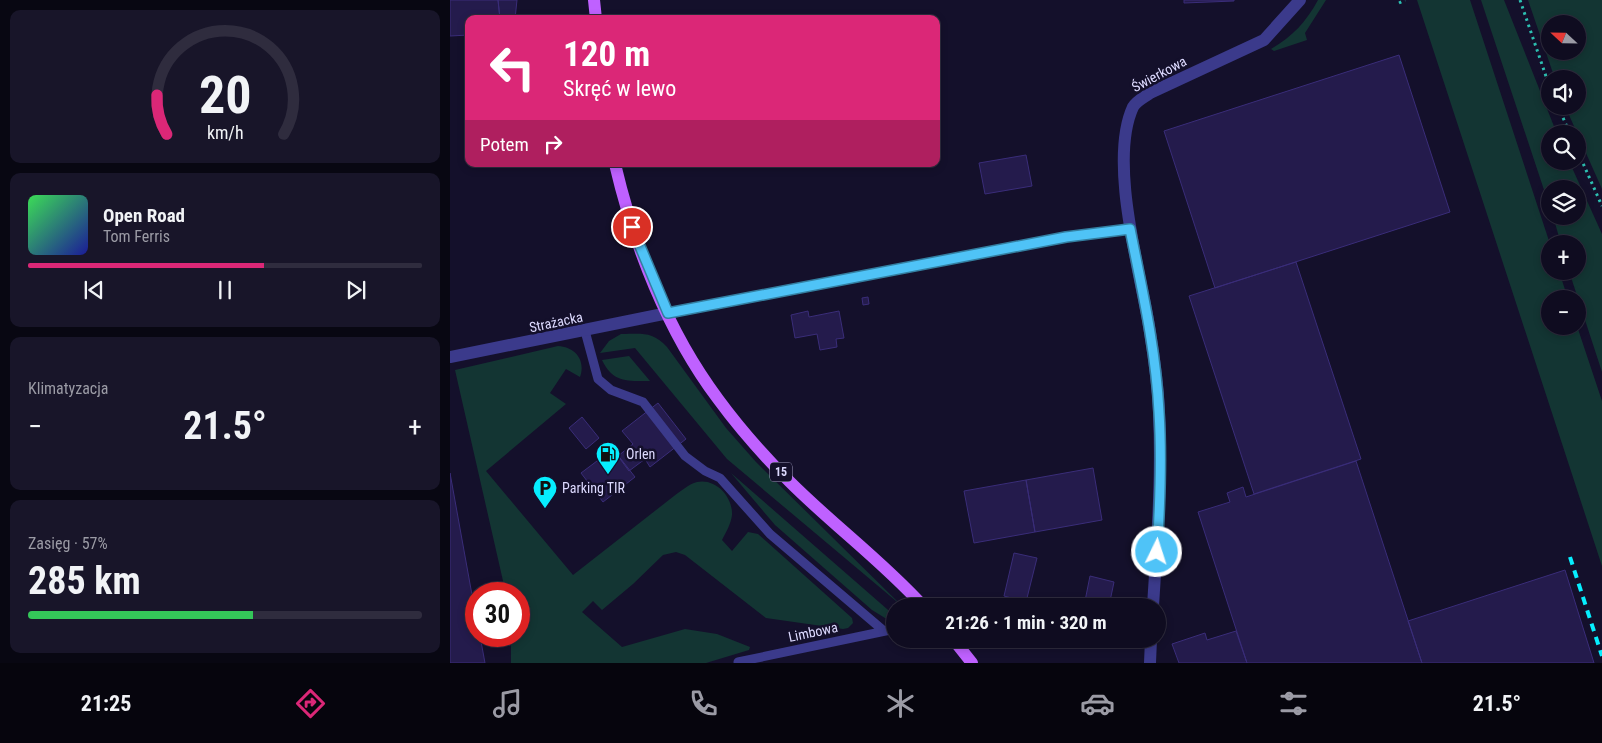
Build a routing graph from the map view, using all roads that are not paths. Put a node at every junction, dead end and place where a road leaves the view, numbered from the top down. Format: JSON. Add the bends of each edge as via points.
{"nodes":[{"id":1,"x":594,"y":0,"type":"edge"},
{"id":2,"x":1300,"y":0,"type":"edge"},
{"id":3,"x":596,"y":15,"type":"edge"},
{"id":4,"x":616,"y":167,"type":"edge"},
{"id":5,"x":1130,"y":229,"type":"junction"},
{"id":6,"x":668,"y":313,"type":"junction"},
{"id":7,"x":585,"y":331,"type":"junction"},
{"id":8,"x":450,"y":358,"type":"edge"},
{"id":9,"x":914,"y":598,"type":"edge"},
{"id":10,"x":1154,"y":598,"type":"edge"},
{"id":11,"x":884,"y":631,"type":"joint"},
{"id":12,"x":960,"y":648,"type":"edge"},
{"id":13,"x":1151,"y":648,"type":"edge"},
{"id":14,"x":738,"y":662,"type":"edge"},
{"id":15,"x":972,"y":663,"type":"edge"},
{"id":16,"x":1150,"y":663,"type":"edge"}],
"edges":[{"from":1,"to":3,"type":"main road"},
{"from":2,"to":5,"type":"street","name":"Świerkowa","via":[[1264,40],[1150,93],[1134,105],[1126,130]]},
{"from":4,"to":6,"type":"main road","number":"15","via":[[637,240]]},
{"from":5,"to":6,"type":"lane","via":[[1066,237]]},
{"from":5,"to":10,"type":"street","name":"Świerkowa","via":[[1148,322],[1159,412],[1160,499]]},
{"from":6,"to":7,"type":"street","name":"Strażacka"},
{"from":6,"to":9,"type":"main road","number":"15","via":[[717,398],[751,441]]},
{"from":7,"to":8,"type":"street","name":"Strażacka"},
{"from":7,"to":11,"type":"lane","via":[[598,379],[611,390],[643,402],[685,456],[720,478],[770,534]]},
{"from":11,"to":14,"type":"lane","name":"Limbowa"},
{"from":12,"to":15,"type":"main road"},
{"from":13,"to":16,"type":"street"}]}
